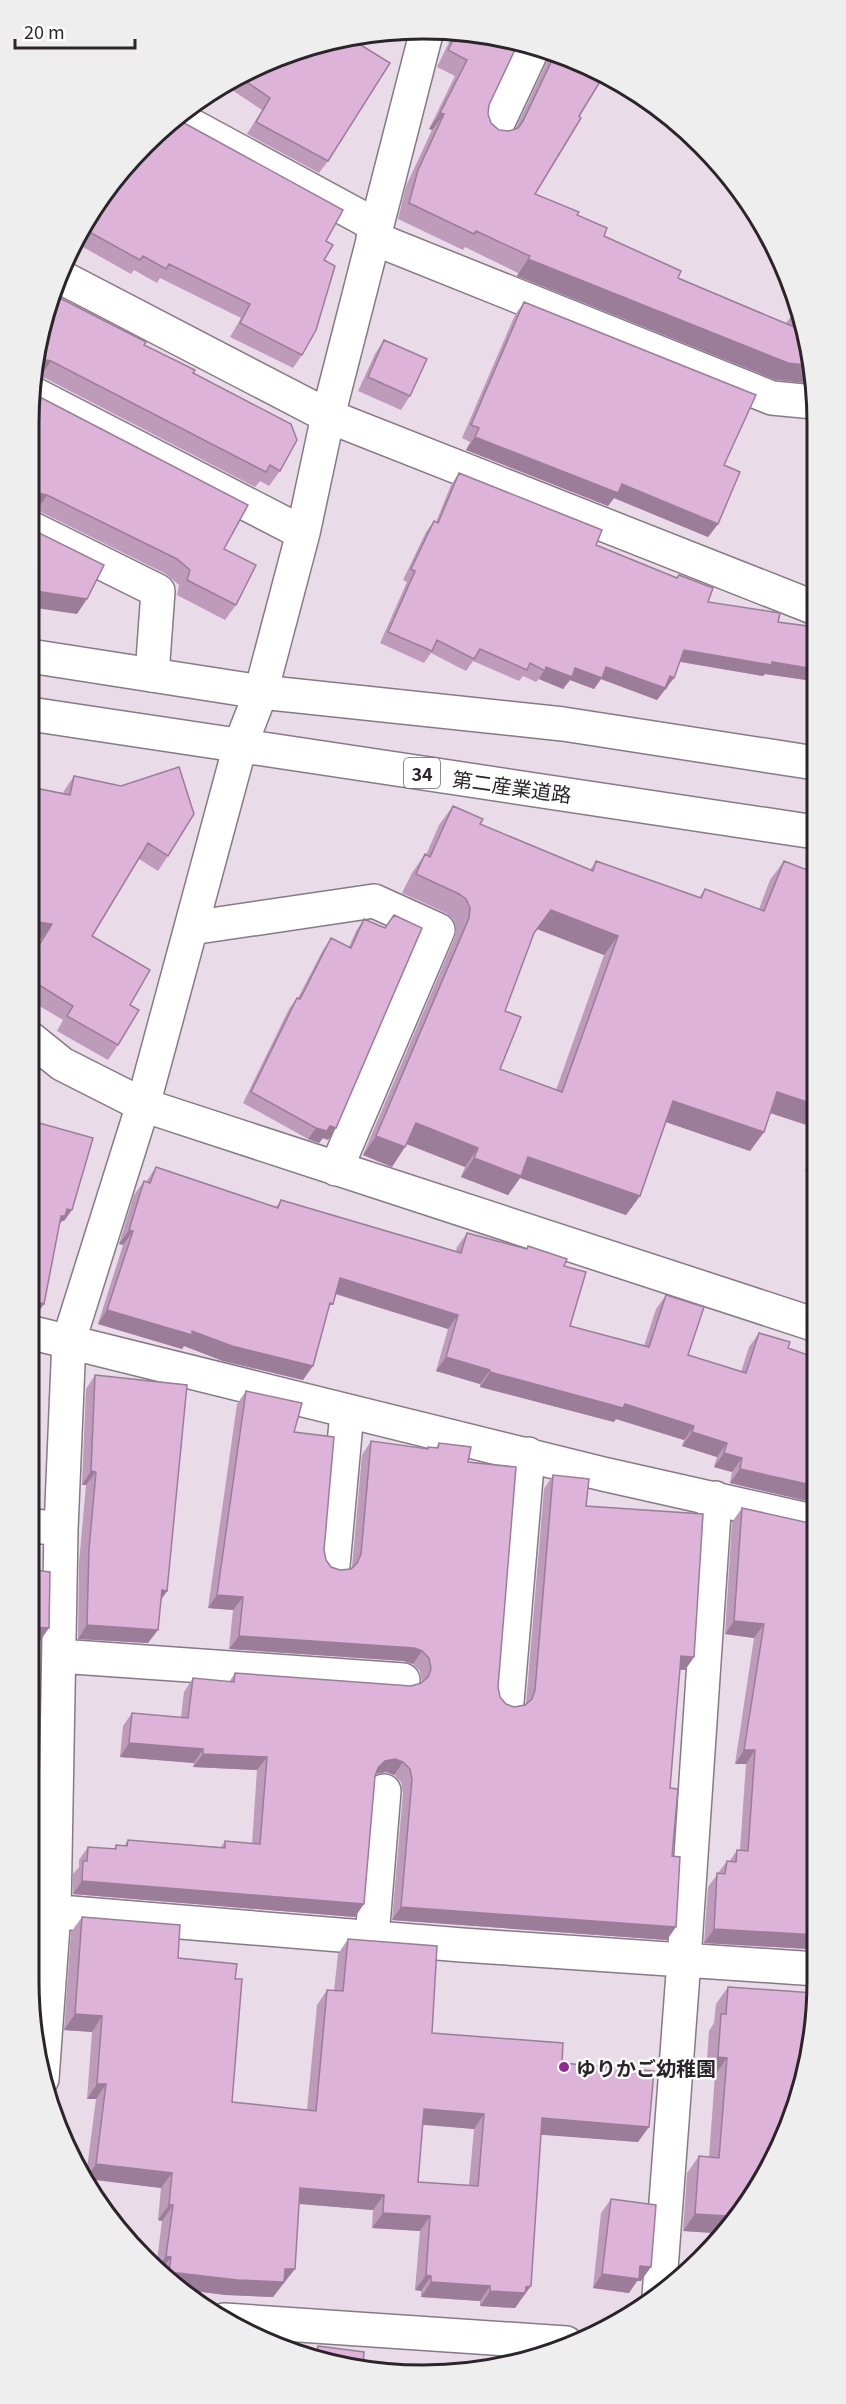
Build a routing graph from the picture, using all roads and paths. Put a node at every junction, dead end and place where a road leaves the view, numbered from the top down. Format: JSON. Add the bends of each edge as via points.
{"nodes":[{"id":1,"x":425,"y":39,"type":"edge"},
{"id":2,"x":530,"y":54,"type":"edge"},
{"id":3,"x":184,"y":122,"type":"edge"},
{"id":4,"x":495,"y":129,"type":"edge"},
{"id":5,"x":375,"y":232,"type":"junction"},
{"id":6,"x":67,"y":280,"type":"edge"},
{"id":7,"x":40,"y":397,"type":"edge"},
{"id":8,"x":806,"y":401,"type":"edge"},
{"id":9,"x":328,"y":416,"type":"junction"},
{"id":10,"x":39,"y":532,"type":"edge"},
{"id":11,"x":303,"y":533,"type":"junction"},
{"id":12,"x":807,"y":605,"type":"edge"},
{"id":13,"x":39,"y":657,"type":"edge"},
{"id":14,"x":152,"y":675,"type":"junction"},
{"id":15,"x":261,"y":692,"type":"junction"},
{"id":16,"x":39,"y":715,"type":"edge"},
{"id":17,"x":240,"y":746,"type":"junction"},
{"id":18,"x":807,"y":762,"type":"edge"},
{"id":19,"x":807,"y":831,"type":"edge"},
{"id":20,"x":191,"y":928,"type":"junction"},
{"id":21,"x":39,"y":1045,"type":"edge"},
{"id":22,"x":143,"y":1105,"type":"junction"},
{"id":23,"x":336,"y":1169,"type":"junction"},
{"id":24,"x":807,"y":1322,"type":"edge"},
{"id":25,"x":39,"y":1334,"type":"edge"},
{"id":26,"x":69,"y":1340,"type":"junction"},
{"id":27,"x":347,"y":1412,"type":"junction"},
{"id":28,"x":528,"y":1454,"type":"junction"},
{"id":29,"x":715,"y":1498,"type":"junction"},
{"id":30,"x":807,"y":1520,"type":"edge"},
{"id":31,"x":47,"y":1527,"type":"edge"},
{"id":32,"x":333,"y":1565,"type":"edge"},
{"id":33,"x":59,"y":1656,"type":"junction"},
{"id":34,"x":403,"y":1680,"type":"dead end"},
{"id":35,"x":507,"y":1702,"type":"edge"},
{"id":36,"x":384,"y":1791,"type":"dead end"},
{"id":37,"x":45,"y":1911,"type":"edge"},
{"id":38,"x":372,"y":1937,"type":"junction"},
{"id":39,"x":684,"y":1960,"type":"junction"},
{"id":40,"x":807,"y":1968,"type":"edge"},
{"id":41,"x":43,"y":2036,"type":"edge"},
{"id":42,"x":659,"y":2284,"type":"edge"},
{"id":43,"x":246,"y":2321,"type":"edge"},
{"id":44,"x":554,"y":2342,"type":"edge"}],
"edges":[{"from":1,"to":5,"type":"street"},
{"from":2,"to":4,"type":"street"},
{"from":3,"to":5,"type":"street"},
{"from":5,"to":8,"type":"street","via":[[772,398]]},
{"from":5,"to":9,"type":"street"},
{"from":6,"to":9,"type":"street"},
{"from":7,"to":11,"type":"street"},
{"from":9,"to":11,"type":"street"},
{"from":9,"to":12,"type":"street"},
{"from":10,"to":14,"type":"street","via":[[158,591]]},
{"from":11,"to":15,"type":"street"},
{"from":13,"to":14,"type":"street"},
{"from":14,"to":15,"type":"street"},
{"from":15,"to":17,"type":"street"},
{"from":15,"to":18,"type":"street","via":[[564,724]]},
{"from":16,"to":17,"type":"street","name":"第二産業道路","number":"34"},
{"from":17,"to":19,"type":"street","name":"第二産業道路","number":"34"},
{"from":17,"to":20,"type":"street"},
{"from":20,"to":22,"type":"street"},
{"from":20,"to":23,"type":"street","via":[[374,901],[438,930]]},
{"from":21,"to":22,"type":"street","via":[[62,1064]]},
{"from":22,"to":23,"type":"street"},
{"from":22,"to":26,"type":"street"},
{"from":23,"to":24,"type":"street"},
{"from":25,"to":26,"type":"street"},
{"from":26,"to":27,"type":"street"},
{"from":26,"to":31,"type":"street"},
{"from":27,"to":28,"type":"street"},
{"from":27,"to":32,"type":"street"},
{"from":28,"to":29,"type":"street"},
{"from":28,"to":35,"type":"street"},
{"from":29,"to":30,"type":"street"},
{"from":29,"to":39,"type":"street"},
{"from":31,"to":33,"type":"street"},
{"from":33,"to":34,"type":"street"},
{"from":33,"to":37,"type":"street"},
{"from":36,"to":38,"type":"street"},
{"from":37,"to":38,"type":"street"},
{"from":37,"to":41,"type":"street"},
{"from":38,"to":39,"type":"street"},
{"from":39,"to":40,"type":"street"},
{"from":39,"to":42,"type":"street"},
{"from":43,"to":44,"type":"street"}]}
